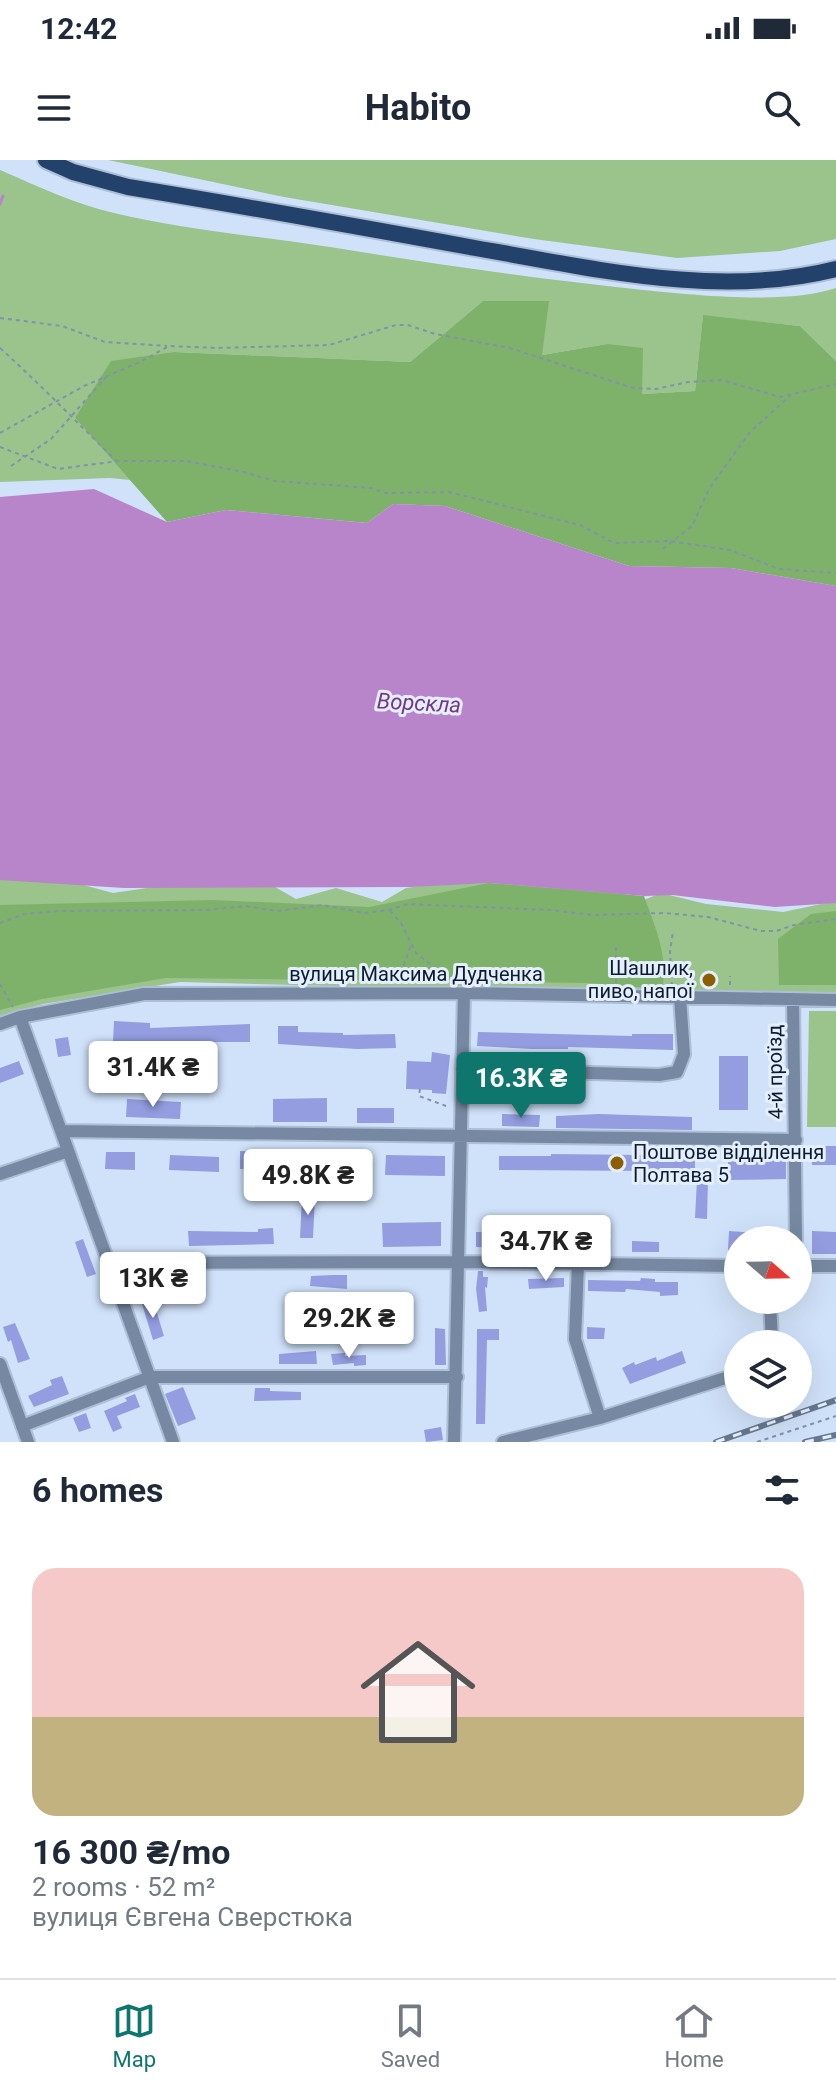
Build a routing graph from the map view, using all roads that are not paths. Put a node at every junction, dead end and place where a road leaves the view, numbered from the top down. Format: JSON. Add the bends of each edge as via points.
{"nodes":[{"id":1,"x":46,"y":160,"type":"edge"},
{"id":2,"x":836,"y":269,"type":"edge"},
{"id":3,"x":464,"y":993,"type":"junction"},
{"id":4,"x":676,"y":994,"type":"junction"},
{"id":5,"x":793,"y":999,"type":"junction"},
{"id":6,"x":836,"y":1000,"type":"edge"},
{"id":7,"x":20,"y":1017,"type":"junction"},
{"id":8,"x":0,"y":1024,"type":"edge"},
{"id":9,"x":462,"y":1069,"type":"junction"},
{"id":10,"x":61,"y":1131,"type":"junction"},
{"id":11,"x":460,"y":1136,"type":"junction"},
{"id":12,"x":796,"y":1140,"type":"junction"},
{"id":13,"x":68,"y":1151,"type":"junction"},
{"id":14,"x":0,"y":1174,"type":"edge"},
{"id":15,"x":796,"y":1226,"type":"edge"},
{"id":16,"x":458,"y":1262,"type":"junction"},
{"id":17,"x":108,"y":1263,"type":"junction"},
{"id":18,"x":578,"y":1264,"type":"junction"},
{"id":19,"x":724,"y":1266,"type":"edge"},
{"id":20,"x":812,"y":1266,"type":"edge"},
{"id":21,"x":836,"y":1266,"type":"edge"},
{"id":22,"x":0,"y":1364,"type":"edge"},
{"id":23,"x":150,"y":1377,"type":"junction"},
{"id":24,"x":457,"y":1377,"type":"junction"},
{"id":25,"x":724,"y":1378,"type":"edge"},
{"id":26,"x":600,"y":1418,"type":"junction"},
{"id":27,"x":22,"y":1426,"type":"junction"},
{"id":28,"x":28,"y":1442,"type":"edge"},
{"id":29,"x":173,"y":1442,"type":"edge"},
{"id":30,"x":454,"y":1442,"type":"edge"},
{"id":31,"x":503,"y":1442,"type":"edge"}],
"edges":[{"from":1,"to":2,"type":"main road","via":[[128,187],[631,274],[727,281]]},
{"from":3,"to":4,"type":"street","name":"вулиця Максима Дудченка"},
{"from":3,"to":7,"type":"street","name":"вулиця Максима Дудченка","via":[[144,994]]},
{"from":3,"to":9,"type":"street"},
{"from":4,"to":5,"type":"street","name":"вулиця Максима Дудченка"},
{"from":4,"to":9,"type":"street","via":[[684,1054],[677,1072]]},
{"from":5,"to":6,"type":"street","name":"вулиця Максима Дудченка"},
{"from":5,"to":12,"type":"street","name":"4-й проїзд"},
{"from":7,"to":8,"type":"street","name":"вулиця Максима Дудченка"},
{"from":7,"to":10,"type":"street"},
{"from":9,"to":11,"type":"street"},
{"from":10,"to":11,"type":"street"},
{"from":10,"to":13,"type":"street"},
{"from":11,"to":12,"type":"street"},
{"from":11,"to":16,"type":"street"},
{"from":12,"to":15,"type":"street","name":"4-й проїзд"},
{"from":13,"to":14,"type":"street"},
{"from":13,"to":17,"type":"street"},
{"from":16,"to":17,"type":"street"},
{"from":16,"to":18,"type":"street"},
{"from":16,"to":24,"type":"street"},
{"from":17,"to":23,"type":"street"},
{"from":18,"to":19,"type":"street"},
{"from":18,"to":26,"type":"street","via":[[575,1339]]},
{"from":20,"to":21,"type":"street"},
{"from":22,"to":27,"type":"street"},
{"from":23,"to":24,"type":"street"},
{"from":23,"to":27,"type":"street"},
{"from":23,"to":29,"type":"street"},
{"from":24,"to":30,"type":"street"},
{"from":25,"to":26,"type":"street"},
{"from":26,"to":31,"type":"street"},
{"from":27,"to":28,"type":"street"}]}
